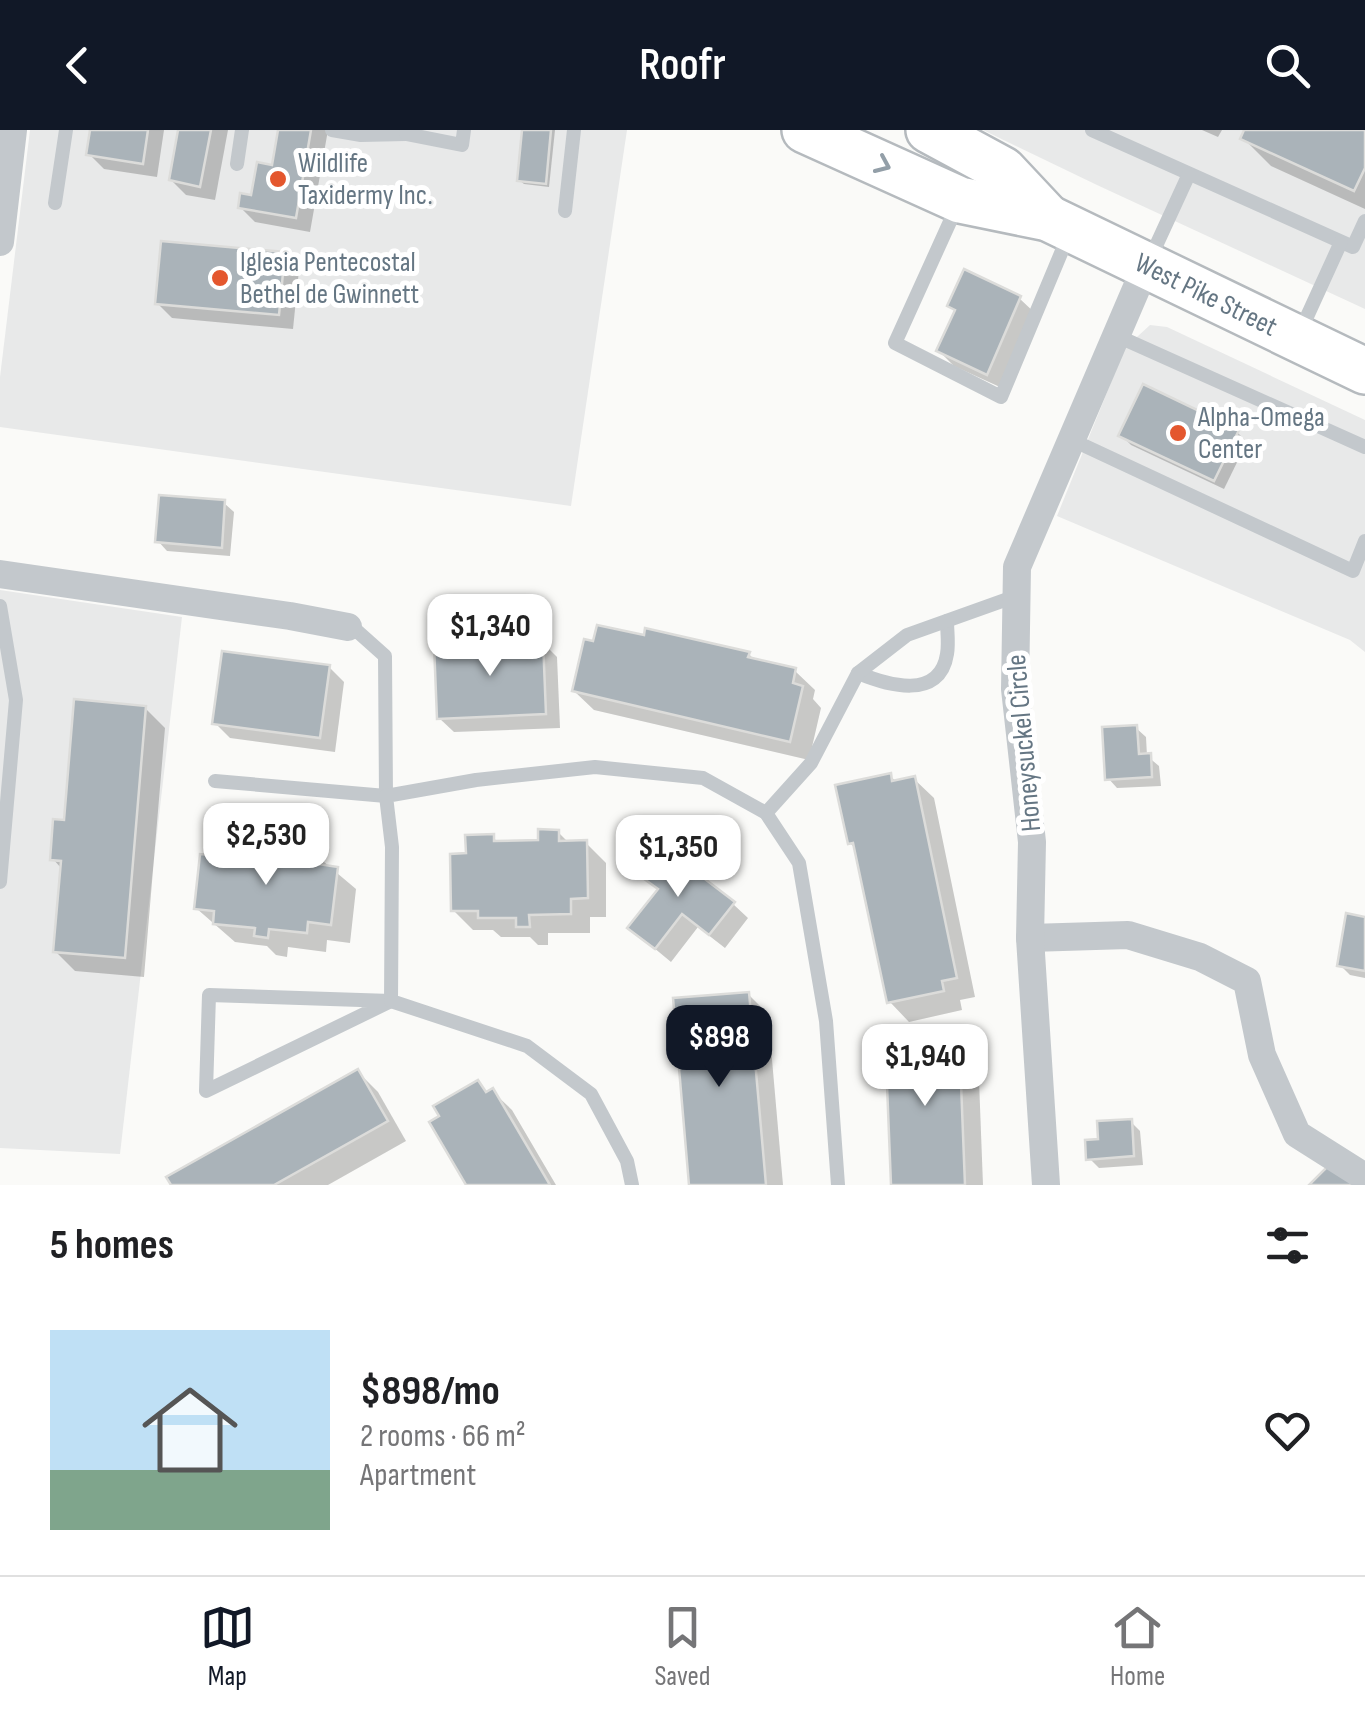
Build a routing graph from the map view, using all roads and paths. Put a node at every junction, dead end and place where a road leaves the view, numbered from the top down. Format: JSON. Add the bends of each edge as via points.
{"nodes":[{"id":1,"x":13,"y":130,"type":"edge"},
{"id":2,"x":66,"y":130,"type":"edge"},
{"id":3,"x":242,"y":130,"type":"edge"},
{"id":4,"x":332,"y":130,"type":"edge"},
{"id":5,"x":464,"y":130,"type":"edge"},
{"id":6,"x":574,"y":130,"type":"edge"},
{"id":7,"x":805,"y":130,"type":"edge"},
{"id":8,"x":929,"y":130,"type":"edge"},
{"id":9,"x":1092,"y":130,"type":"edge"},
{"id":10,"x":406,"y":132,"type":"edge"},
{"id":11,"x":237,"y":164,"type":"dead end"},
{"id":12,"x":1189,"y":174,"type":"junction"},
{"id":13,"x":3,"y":182,"type":"edge"},
{"id":14,"x":960,"y":200,"type":"junction"},
{"id":15,"x":55,"y":203,"type":"dead end"},
{"id":16,"x":565,"y":211,"type":"dead end"},
{"id":17,"x":1365,"y":221,"type":"edge"},
{"id":18,"x":1059,"y":223,"type":"junction"},
{"id":19,"x":0,"y":242,"type":"edge"},
{"id":20,"x":1341,"y":242,"type":"junction"},
{"id":21,"x":1146,"y":266,"type":"junction"},
{"id":22,"x":1115,"y":335,"type":"junction"},
{"id":23,"x":1297,"y":339,"type":"junction"},
{"id":24,"x":1365,"y":371,"type":"edge"},
{"id":25,"x":1070,"y":439,"type":"junction"},
{"id":26,"x":1365,"y":447,"type":"edge"},
{"id":27,"x":1365,"y":541,"type":"edge"},
{"id":28,"x":0,"y":574,"type":"edge"},
{"id":29,"x":1016,"y":596,"type":"junction"},
{"id":30,"x":0,"y":606,"type":"edge"},
{"id":31,"x":947,"y":620,"type":"junction"},
{"id":32,"x":348,"y":628,"type":"joint"},
{"id":33,"x":858,"y":673,"type":"junction"},
{"id":34,"x":215,"y":781,"type":"dead end"},
{"id":35,"x":386,"y":796,"type":"junction"},
{"id":36,"x":766,"y":813,"type":"junction"},
{"id":37,"x":0,"y":882,"type":"edge"},
{"id":38,"x":1030,"y":938,"type":"junction"},
{"id":39,"x":391,"y":1002,"type":"junction"},
{"id":40,"x":1365,"y":1177,"type":"edge"},
{"id":41,"x":632,"y":1185,"type":"edge"},
{"id":42,"x":838,"y":1185,"type":"edge"},
{"id":43,"x":1046,"y":1185,"type":"edge"}],
"edges":[{"from":1,"to":13,"type":"street"},
{"from":2,"to":15,"type":"lane"},
{"from":3,"to":11,"type":"lane"},
{"from":4,"to":10,"type":"lane"},
{"from":5,"to":10,"type":"lane","via":[[462,145]]},
{"from":6,"to":16,"type":"lane"},
{"from":7,"to":14,"type":"main road","name":"West Pike Street","one_way":true},
{"from":8,"to":18,"type":"main road","name":"West Pike Street","via":[[1002,170]]},
{"from":9,"to":12,"type":"lane"},
{"from":12,"to":20,"type":"lane"},
{"from":12,"to":21,"type":"lane"},
{"from":13,"to":19,"type":"street"},
{"from":14,"to":18,"type":"main road","name":"West Pike Street"},
{"from":14,"to":18,"type":"lane","via":[[895,343],[1002,397]]},
{"from":17,"to":20,"type":"lane","via":[[1352,247]]},
{"from":18,"to":21,"type":"main road","name":"West Pike Street"},
{"from":20,"to":23,"type":"lane"},
{"from":21,"to":22,"type":"street","name":"Honeysuckel Circle"},
{"from":21,"to":23,"type":"main road","name":"West Pike Street"},
{"from":22,"to":25,"type":"street","name":"Honeysuckel Circle"},
{"from":22,"to":26,"type":"lane"},
{"from":23,"to":24,"type":"main road","name":"West Pike Street"},
{"from":25,"to":27,"type":"lane","via":[[1353,571]]},
{"from":25,"to":29,"type":"street","name":"Honeysuckel Circle","via":[[1017,567]]},
{"from":28,"to":32,"type":"street"},
{"from":29,"to":31,"type":"lane"},
{"from":29,"to":38,"type":"street","name":"Honeysuckel Circle","via":[[1015,690],[1032,842]]},
{"from":30,"to":37,"type":"lane","via":[[16,688]]},
{"from":31,"to":33,"type":"lane","via":[[907,635]]},
{"from":31,"to":33,"type":"lane","via":[[942,671],[919,685],[894,688]]},
{"from":32,"to":35,"type":"lane","via":[[385,656]]},
{"from":33,"to":36,"type":"lane","via":[[811,762]]},
{"from":34,"to":35,"type":"lane"},
{"from":35,"to":36,"type":"lane","via":[[594,767],[703,778]]},
{"from":35,"to":39,"type":"lane"},
{"from":36,"to":42,"type":"lane","via":[[799,864],[826,1021]]},
{"from":38,"to":40,"type":"street","via":[[1128,935],[1247,980],[1262,1055],[1296,1134]]},
{"from":38,"to":43,"type":"street","name":"Honeysuckel Circle"},
{"from":39,"to":39,"type":"lane","via":[[209,995],[206,1091],[256,1067]]},
{"from":39,"to":41,"type":"lane","via":[[527,1046],[591,1094]]}]}
